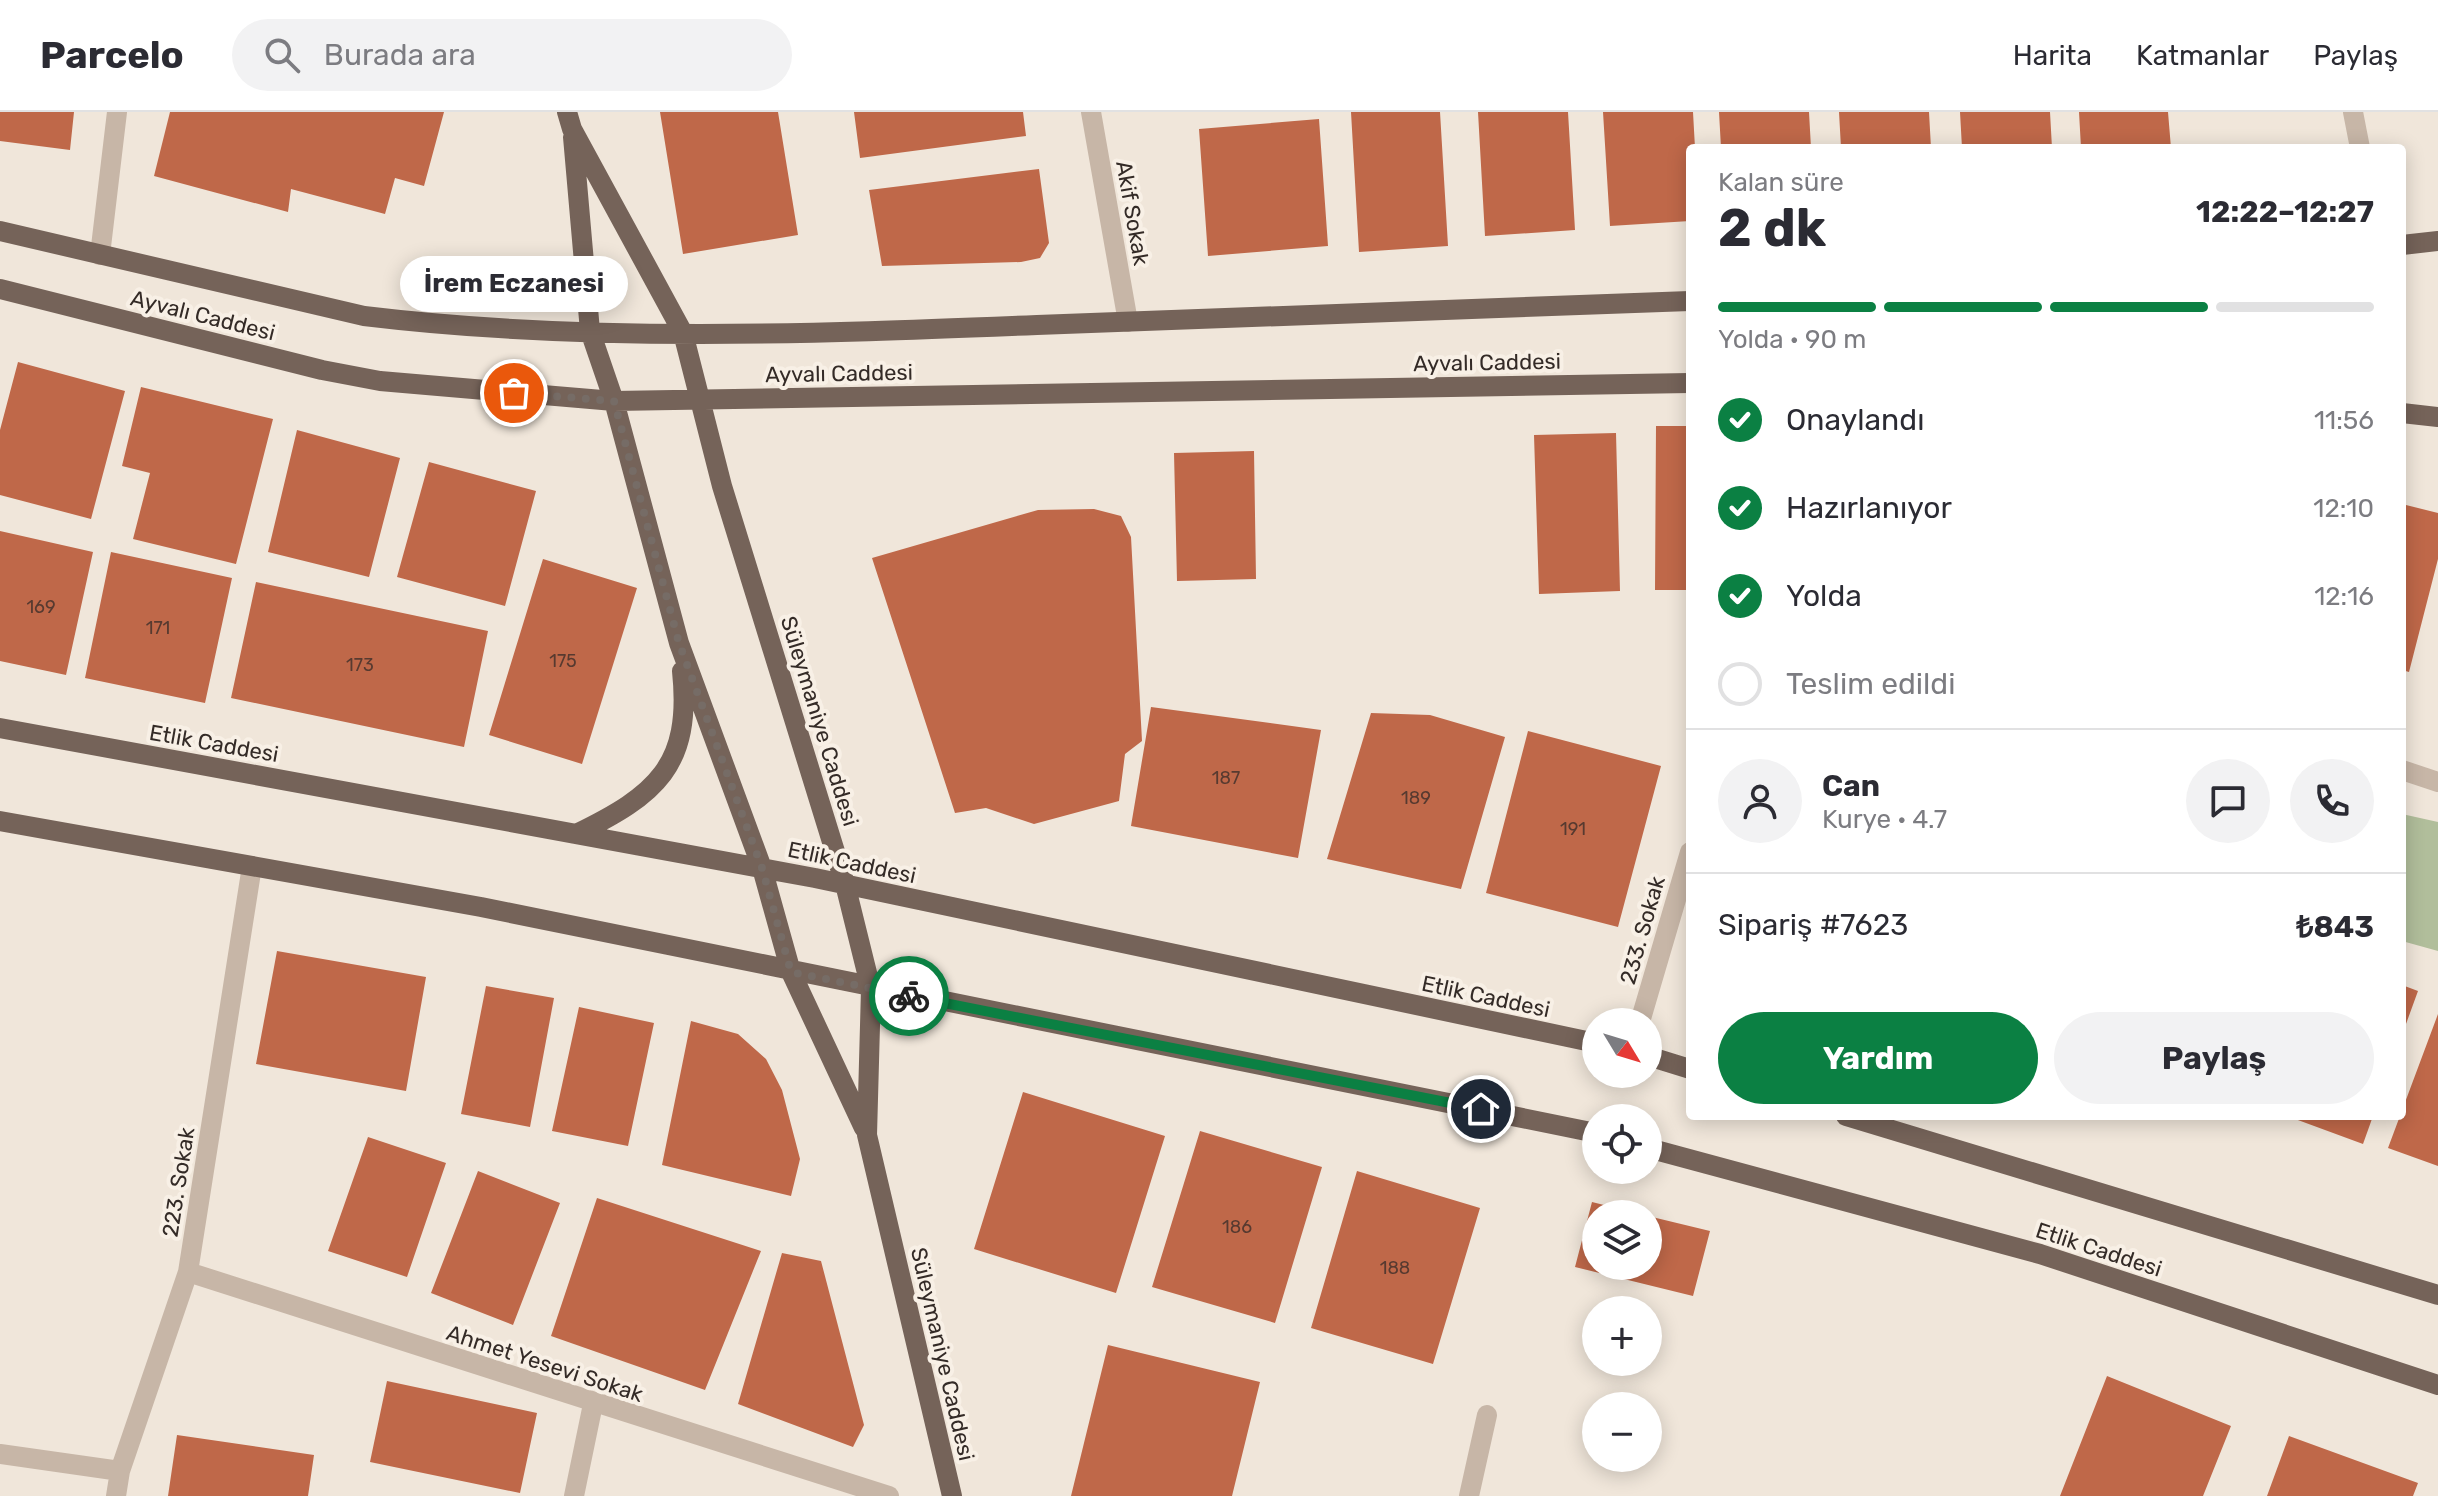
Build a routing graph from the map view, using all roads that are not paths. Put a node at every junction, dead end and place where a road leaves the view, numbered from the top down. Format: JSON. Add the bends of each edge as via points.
{"nodes":[{"id":1,"x":117,"y":112,"type":"edge"},
{"id":2,"x":1091,"y":112,"type":"edge"},
{"id":3,"x":2353,"y":112,"type":"edge"},
{"id":4,"x":570,"y":120,"type":"edge"},
{"id":5,"x":2359,"y":144,"type":"edge"},
{"id":6,"x":0,"y":231,"type":"edge"},
{"id":7,"x":2438,"y":241,"type":"edge"},
{"id":8,"x":2406,"y":245,"type":"edge"},
{"id":9,"x":100,"y":255,"type":"junction"},
{"id":10,"x":0,"y":289,"type":"edge"},
{"id":11,"x":1686,"y":301,"type":"edge"},
{"id":12,"x":1128,"y":322,"type":"junction"},
{"id":13,"x":590,"y":331,"type":"junction"},
{"id":14,"x":683,"y":333,"type":"junction"},
{"id":15,"x":1686,"y":383,"type":"edge"},
{"id":16,"x":697,"y":399,"type":"junction"},
{"id":17,"x":614,"y":401,"type":"junction"},
{"id":18,"x":2406,"y":413,"type":"edge"},
{"id":19,"x":2438,"y":417,"type":"edge"},
{"id":20,"x":679,"y":643,"type":"junction"},
{"id":21,"x":0,"y":728,"type":"edge"},
{"id":22,"x":2406,"y":771,"type":"edge"},
{"id":23,"x":2438,"y":782,"type":"edge"},
{"id":24,"x":0,"y":821,"type":"edge"},
{"id":25,"x":576,"y":834,"type":"junction"},
{"id":26,"x":252,"y":866,"type":"junction"},
{"id":27,"x":1686,"y":866,"type":"edge"},
{"id":28,"x":762,"y":868,"type":"junction"},
{"id":29,"x":845,"y":884,"type":"junction"},
{"id":30,"x":791,"y":972,"type":"junction"},
{"id":31,"x":871,"y":989,"type":"junction"},
{"id":32,"x":1644,"y":1008,"type":"edge"},
{"id":33,"x":1582,"y":1040,"type":"edge"},
{"id":34,"x":1662,"y":1060,"type":"edge"},
{"id":35,"x":1686,"y":1068,"type":"edge"},
{"id":36,"x":1859,"y":1120,"type":"edge"},
{"id":37,"x":1582,"y":1130,"type":"edge"},
{"id":38,"x":867,"y":1135,"type":"junction"},
{"id":39,"x":1662,"y":1152,"type":"edge"},
{"id":40,"x":188,"y":1272,"type":"junction"},
{"id":41,"x":2438,"y":1295,"type":"edge"},
{"id":42,"x":2438,"y":1385,"type":"edge"},
{"id":43,"x":593,"y":1404,"type":"junction"},
{"id":44,"x":1487,"y":1415,"type":"dead end"},
{"id":45,"x":0,"y":1454,"type":"edge"},
{"id":46,"x":120,"y":1471,"type":"junction"},
{"id":47,"x":116,"y":1496,"type":"edge"},
{"id":48,"x":574,"y":1496,"type":"edge"},
{"id":49,"x":889,"y":1496,"type":"edge"},
{"id":50,"x":952,"y":1496,"type":"edge"},
{"id":51,"x":1469,"y":1496,"type":"edge"}],
"edges":[{"from":1,"to":9,"type":"street"},
{"from":2,"to":12,"type":"street","name":"Akif Sokak"},
{"from":3,"to":5,"type":"street"},
{"from":4,"to":13,"type":"main road","name":"Süleymaniye Caddesi"},
{"from":4,"to":14,"type":"main road","name":"Süleymaniye Caddesi"},
{"from":6,"to":9,"type":"main road","name":"Ayvalı Caddesi"},
{"from":7,"to":8,"type":"main road"},
{"from":9,"to":13,"type":"main road","name":"Ayvalı Caddesi","via":[[364,316]]},
{"from":10,"to":17,"type":"main road","name":"Ayvalı Caddesi","via":[[380,381]]},
{"from":11,"to":12,"type":"main road","name":"Ayvalı Caddesi"},
{"from":12,"to":14,"type":"main road","name":"Ayvalı Caddesi","via":[[788,335]]},
{"from":13,"to":14,"type":"main road","name":"Ayvalı Caddesi"},
{"from":13,"to":17,"type":"main road","name":"Süleymaniye Caddesi"},
{"from":14,"to":16,"type":"main road","name":"Süleymaniye Caddesi"},
{"from":15,"to":16,"type":"main road","name":"Ayvalı Caddesi"},
{"from":16,"to":17,"type":"main road","name":"Ayvalı Caddesi"},
{"from":16,"to":29,"type":"main road","name":"Süleymaniye Caddesi"},
{"from":17,"to":20,"type":"main road","name":"Süleymaniye Caddesi"},
{"from":18,"to":19,"type":"main road"},
{"from":20,"to":25,"type":"main road","name":"Süleymaniye Caddesi","via":[[684,692],[681,736],[672,764],[648,792]]},
{"from":20,"to":28,"type":"main road","name":"Süleymaniye Caddesi"},
{"from":21,"to":25,"type":"main road","name":"Etlik Caddesi"},
{"from":22,"to":23,"type":"street"},
{"from":24,"to":26,"type":"main road"},
{"from":25,"to":28,"type":"main road","name":"Etlik Caddesi"},
{"from":26,"to":30,"type":"main road"},
{"from":26,"to":40,"type":"street","name":"223. Sokak"},
{"from":27,"to":32,"type":"street","name":"233. Sokak"},
{"from":28,"to":29,"type":"main road","name":"Etlik Caddesi"},
{"from":28,"to":30,"type":"main road","name":"Süleymaniye Caddesi"},
{"from":29,"to":31,"type":"main road","name":"Süleymaniye Caddesi"},
{"from":29,"to":33,"type":"main road","name":"Etlik Caddesi"},
{"from":30,"to":31,"type":"main road"},
{"from":30,"to":38,"type":"main road","name":"Süleymaniye Caddesi"},
{"from":31,"to":37,"type":"main road"},
{"from":31,"to":38,"type":"main road","name":"Süleymaniye Caddesi"},
{"from":34,"to":35,"type":"main road"},
{"from":36,"to":41,"type":"main road"},
{"from":38,"to":50,"type":"main road","name":"Süleymaniye Caddesi"},
{"from":39,"to":42,"type":"main road","name":"Etlik Caddesi","via":[[2040,1254]]},
{"from":40,"to":43,"type":"street","name":"Ahmet Yesevi Sokak"},
{"from":40,"to":46,"type":"street","name":"223. Sokak"},
{"from":43,"to":48,"type":"street"},
{"from":43,"to":49,"type":"street","name":"Ahmet Yesevi Sokak"},
{"from":44,"to":51,"type":"street"},
{"from":45,"to":46,"type":"street"},
{"from":46,"to":47,"type":"street","name":"223. Sokak"}]}
